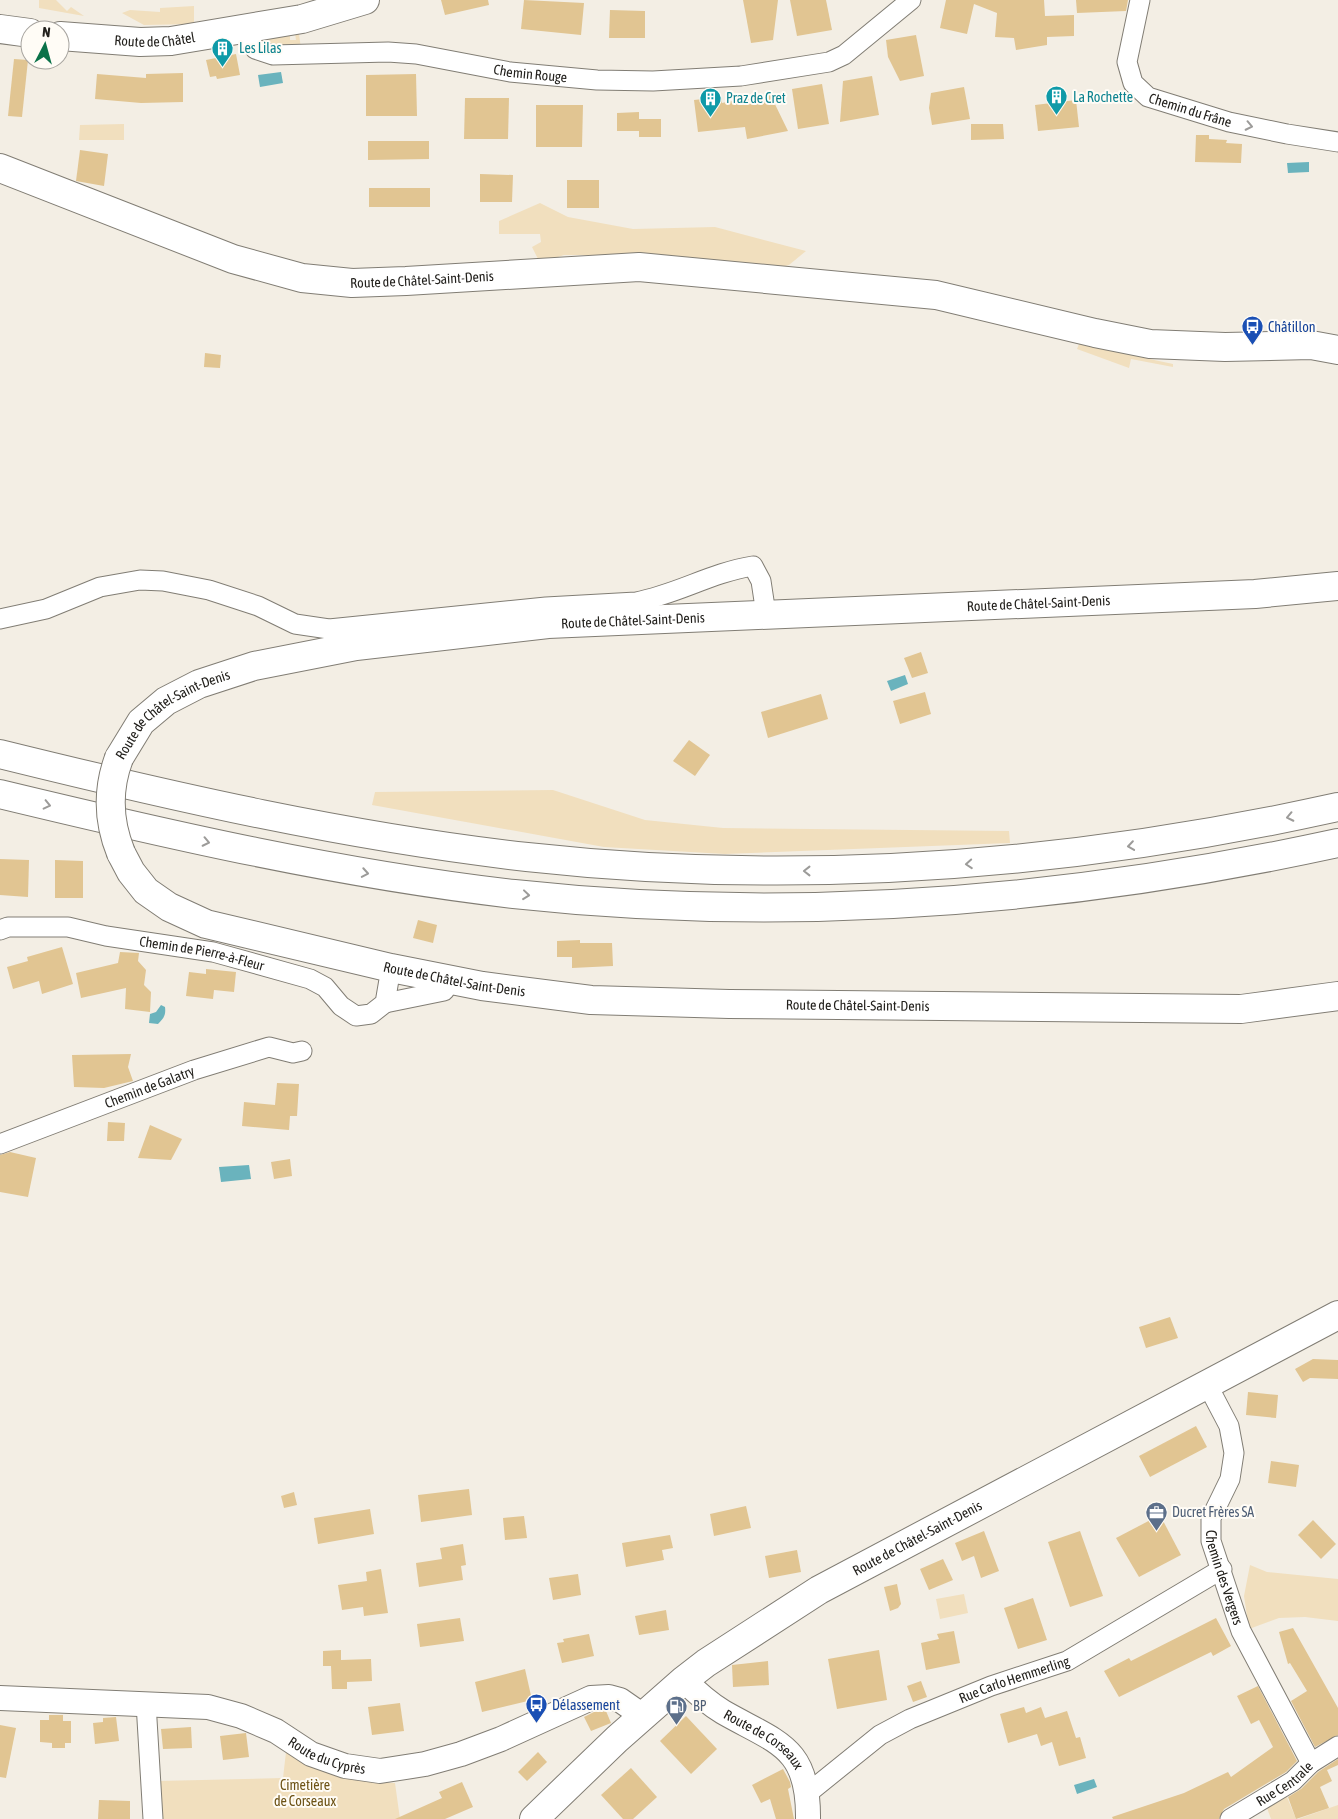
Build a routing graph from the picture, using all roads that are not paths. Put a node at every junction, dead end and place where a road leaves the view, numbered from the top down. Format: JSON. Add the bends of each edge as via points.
{"nodes":[{"id":1,"x":365,"y":0,"type":"edge"},
{"id":2,"x":911,"y":0,"type":"edge"},
{"id":3,"x":1140,"y":0,"type":"edge"},
{"id":4,"x":0,"y":29,"type":"edge"},
{"id":5,"x":244,"y":29,"type":"junction"},
{"id":6,"x":20,"y":32,"type":"edge"},
{"id":7,"x":70,"y":37,"type":"edge"},
{"id":8,"x":1338,"y":142,"type":"edge"},
{"id":9,"x":0,"y":168,"type":"edge"},
{"id":10,"x":1338,"y":350,"type":"edge"},
{"id":11,"x":1338,"y":586,"type":"edge"},
{"id":12,"x":766,"y":614,"type":"junction"},
{"id":13,"x":0,"y":619,"type":"edge"},
{"id":14,"x":0,"y":754,"type":"edge"},
{"id":15,"x":0,"y":794,"type":"edge"},
{"id":16,"x":1338,"y":807,"type":"edge"},
{"id":17,"x":1338,"y":843,"type":"edge"},
{"id":18,"x":0,"y":930,"type":"edge"},
{"id":19,"x":391,"y":968,"type":"junction"},
{"id":20,"x":452,"y":980,"type":"junction"},
{"id":21,"x":1338,"y":996,"type":"edge"},
{"id":22,"x":385,"y":1003,"type":"junction"},
{"id":23,"x":302,"y":1051,"type":"dead end"},
{"id":24,"x":0,"y":1144,"type":"edge"},
{"id":25,"x":1338,"y":1315,"type":"edge"},
{"id":26,"x":1207,"y":1384,"type":"junction"},
{"id":27,"x":1222,"y":1569,"type":"junction"},
{"id":28,"x":684,"y":1680,"type":"junction"},
{"id":29,"x":0,"y":1698,"type":"edge"},
{"id":30,"x":146,"y":1703,"type":"junction"},
{"id":31,"x":643,"y":1716,"type":"junction"},
{"id":32,"x":1333,"y":1749,"type":"edge"},
{"id":33,"x":1311,"y":1764,"type":"junction"},
{"id":34,"x":808,"y":1793,"type":"junction"},
{"id":35,"x":154,"y":1819,"type":"edge"},
{"id":36,"x":534,"y":1819,"type":"edge"},
{"id":37,"x":808,"y":1819,"type":"edge"},
{"id":38,"x":1230,"y":1819,"type":"edge"}],
"edges":[{"from":1,"to":5,"type":"main road","name":"Route de Châtel","via":[[302,19]]},
{"from":2,"to":5,"type":"street","name":"Chemin Rouge","via":[[844,55],[829,62],[740,76],[652,81],[510,72],[416,54],[388,52],[273,55],[255,49]]},
{"from":3,"to":8,"type":"street","name":"Chemin du Frâne","one_way":true,"via":[[1129,47],[1129,74],[1138,90],[1148,98],[1239,124]]},
{"from":4,"to":6,"type":"main road"},
{"from":5,"to":7,"type":"main road","name":"Route de Châtel","via":[[171,41]]},
{"from":9,"to":10,"type":"main road","name":"Route de Châtel-Saint-Denis","via":[[233,259],[302,278],[361,283],[649,268],[936,295],[1095,334],[1150,344],[1224,347],[1311,345]]},
{"from":11,"to":12,"type":"main road","name":"Route de Châtel-Saint-Denis","via":[[1255,594]]},
{"from":12,"to":13,"type":"street","via":[[761,581],[754,566],[713,575],[663,596],[636,602],[448,616],[341,629],[301,625],[234,597],[150,580],[128,580],[100,586],[46,609]]},
{"from":12,"to":19,"type":"main road","name":"Route de Châtel-Saint-Denis","bridge":true,"via":[[548,624],[356,646],[254,666],[198,684],[166,701],[141,722],[119,758],[110,800],[112,828],[120,852],[146,890],[185,916],[248,936]]},
{"from":16,"to":14,"type":"main road","one_way":true,"via":[[1197,836],[1002,861],[877,869],[701,869],[526,857],[380,836],[199,800]]},
{"from":15,"to":17,"type":"main road","one_way":true,"via":[[203,841],[387,876],[566,899],[699,907],[851,906],[1000,897],[1161,877]]},
{"from":18,"to":22,"type":"street","name":"Chemin de Pierre-à-Fleur","via":[[8,927],[68,928],[213,952],[310,979],[325,986],[341,1006],[356,1016],[371,1014]]},
{"from":19,"to":20,"type":"main road","name":"Route de Châtel-Saint-Denis"},
{"from":19,"to":22,"type":"street"},
{"from":20,"to":21,"type":"main road","name":"Route de Châtel-Saint-Denis","via":[[590,1000],[729,1004],[1241,1009]]},
{"from":20,"to":22,"type":"street","name":"Chemin de Pierre-à-Fleur","via":[[444,991]]},
{"from":23,"to":24,"type":"street","name":"Chemin de Galatry","via":[[293,1053],[269,1047],[194,1070]]},
{"from":25,"to":26,"type":"main road","name":"Route de Châtel-Saint-Denis"},
{"from":26,"to":27,"type":"street","name":"Chemin des Vergers","via":[[1229,1426],[1234,1453],[1230,1479],[1211,1518],[1211,1541]]},
{"from":26,"to":28,"type":"main road","name":"Route de Châtel-Saint-Denis","via":[[819,1590]]},
{"from":27,"to":33,"type":"street","name":"Chemin des Vergers","via":[[1240,1631]]},
{"from":27,"to":34,"type":"street","name":"Rue Carlo Hemmerling","via":[[1067,1661],[991,1686],[910,1719],[880,1735]]},
{"from":28,"to":31,"type":"main road","name":"Route de Châtel-Saint-Denis"},
{"from":28,"to":34,"type":"street","name":"Route de Corseaux","via":[[721,1711],[784,1745],[801,1772]]},
{"from":29,"to":30,"type":"street","name":"Route du Cyprès"},
{"from":30,"to":31,"type":"street","name":"Route du Cyprès","via":[[208,1707],[241,1716],[276,1731],[311,1754],[345,1766],[380,1771],[461,1754],[592,1698],[620,1700]]},
{"from":30,"to":35,"type":"street"},
{"from":31,"to":36,"type":"main road","name":"Route de Châtel-Saint-Denis"},
{"from":32,"to":33,"type":"street","name":"Rue Centrale"},
{"from":33,"to":38,"type":"street","name":"Rue Centrale","via":[[1292,1781]]},
{"from":34,"to":37,"type":"street","name":"Route de Corseaux"}]}
